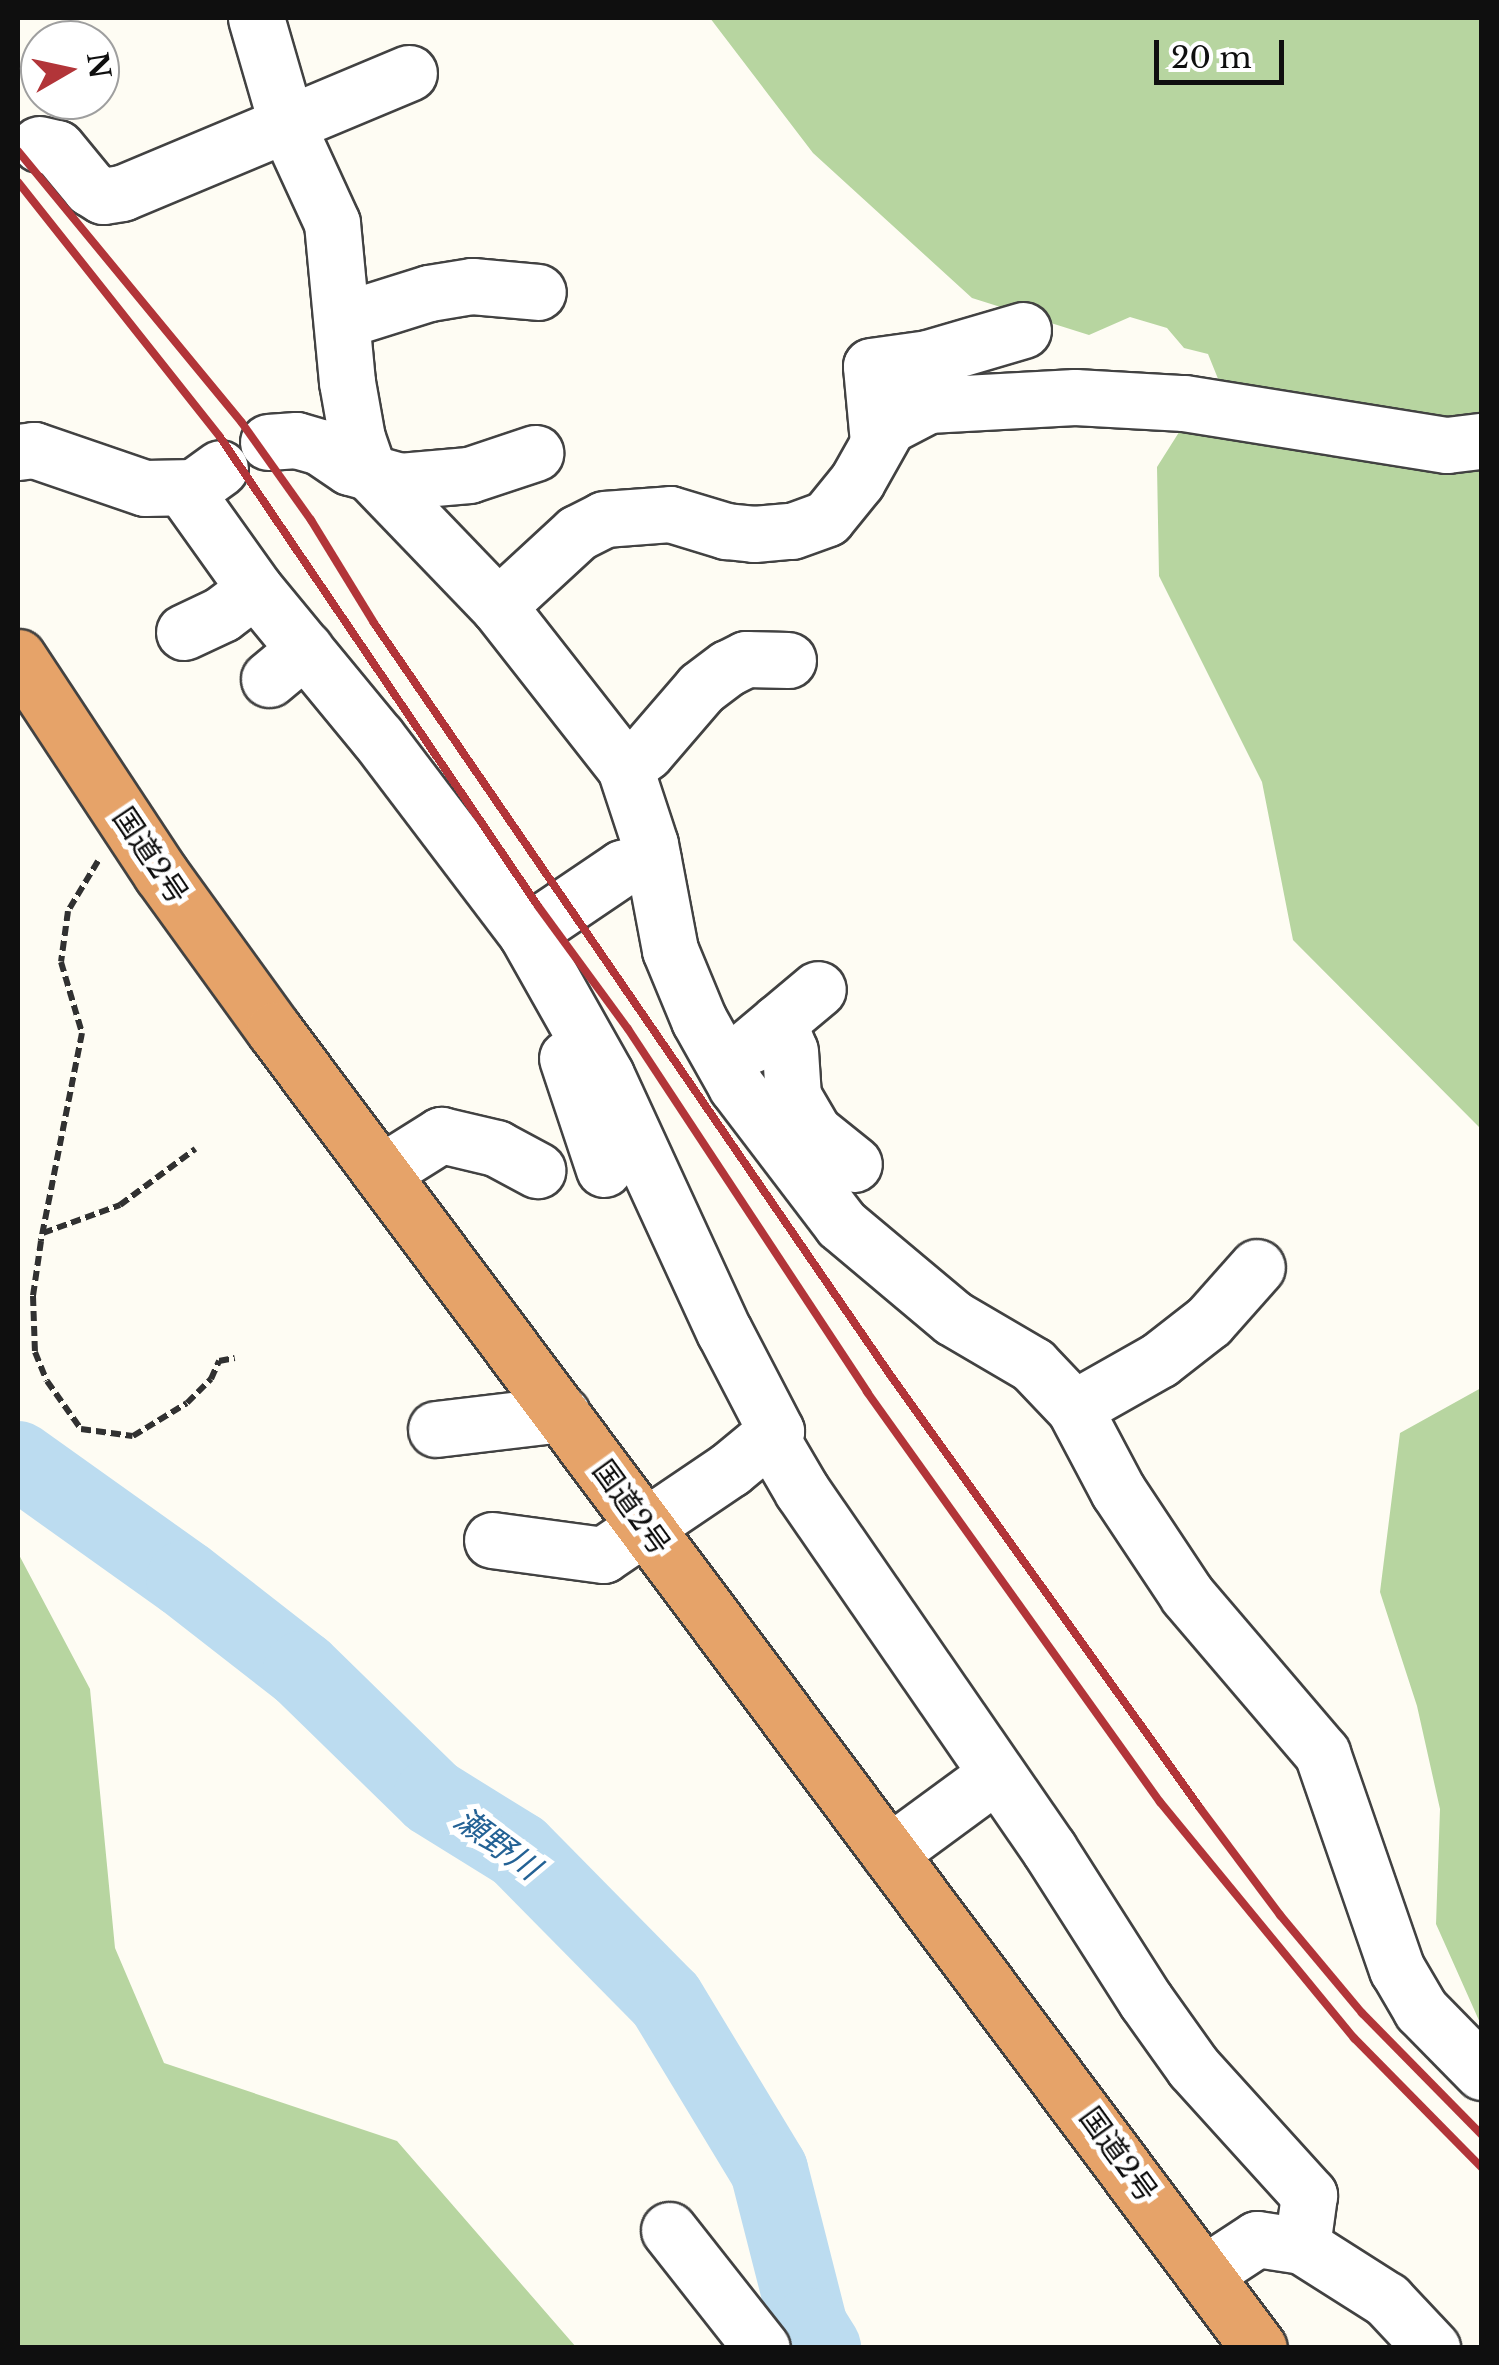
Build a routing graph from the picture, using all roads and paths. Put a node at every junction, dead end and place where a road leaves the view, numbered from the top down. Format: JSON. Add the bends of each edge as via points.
{"nodes":[{"id":1,"x":256,"y":18,"type":"edge"},
{"id":2,"x":408,"y":73,"type":"dead end"},
{"id":3,"x":287,"y":125,"type":"junction"},
{"id":4,"x":38,"y":144,"type":"dead end"},
{"id":5,"x":538,"y":292,"type":"dead end"},
{"id":6,"x":342,"y":320,"type":"junction"},
{"id":7,"x":1023,"y":330,"type":"dead end"},
{"id":8,"x":1482,"y":441,"type":"edge"},
{"id":9,"x":268,"y":442,"type":"dead end"},
{"id":10,"x":878,"y":442,"type":"junction"},
{"id":11,"x":18,"y":452,"type":"edge"},
{"id":12,"x":535,"y":453,"type":"dead end"},
{"id":13,"x":369,"y":472,"type":"junction"},
{"id":14,"x":255,"y":589,"type":"junction"},
{"id":15,"x":498,"y":606,"type":"junction"},
{"id":16,"x":184,"y":632,"type":"dead end"},
{"id":17,"x":18,"y":657,"type":"edge"},
{"id":18,"x":788,"y":660,"type":"dead end"},
{"id":19,"x":624,"y":768,"type":"junction"},
{"id":20,"x":133,"y":831,"type":"junction"},
{"id":21,"x":653,"y":860,"type":"junction"},
{"id":22,"x":526,"y":934,"type":"junction"},
{"id":23,"x":558,"y":986,"type":"junction"},
{"id":24,"x":725,"y":1066,"type":"junction"},
{"id":25,"x":195,"y":1149,"type":"dead end"},
{"id":26,"x":854,"y":1164,"type":"dead end"},
{"id":27,"x":604,"y":1169,"type":"dead end"},
{"id":28,"x":537,"y":1170,"type":"dead end"},
{"id":29,"x":382,"y":1172,"type":"junction"},
{"id":30,"x":43,"y":1232,"type":"junction"},
{"id":31,"x":1256,"y":1267,"type":"dead end"},
{"id":32,"x":235,"y":1358,"type":"dead end"},
{"id":33,"x":1074,"y":1408,"type":"junction"},
{"id":34,"x":562,"y":1414,"type":"junction"},
{"id":35,"x":436,"y":1429,"type":"dead end"},
{"id":36,"x":771,"y":1438,"type":"junction"},
{"id":37,"x":645,"y":1526,"type":"junction"},
{"id":38,"x":492,"y":1540,"type":"dead end"},
{"id":39,"x":995,"y":1775,"type":"junction"},
{"id":40,"x":889,"y":1853,"type":"junction"},
{"id":41,"x":1482,"y":2072,"type":"edge"},
{"id":42,"x":669,"y":2230,"type":"dead end"},
{"id":43,"x":1302,"y":2246,"type":"junction"},
{"id":44,"x":1205,"y":2274,"type":"junction"},
{"id":45,"x":762,"y":2348,"type":"edge"},
{"id":46,"x":1260,"y":2348,"type":"edge"},
{"id":47,"x":1432,"y":2348,"type":"edge"}],
"edges":[{"from":1,"to":3,"type":"street"},
{"from":2,"to":3,"type":"street"},
{"from":3,"to":4,"type":"street","via":[[103,196],[58,148]]},
{"from":3,"to":6,"type":"street","via":[[332,223]]},
{"from":5,"to":6,"type":"street","via":[[472,286]]},
{"from":6,"to":13,"type":"street","via":[[357,438]]},
{"from":7,"to":10,"type":"street","via":[[928,358],[870,366]]},
{"from":8,"to":10,"type":"street","via":[[1447,445],[1184,402],[1057,398],[928,405],[888,426]]},
{"from":9,"to":13,"type":"street","via":[[296,440]]},
{"from":10,"to":15,"type":"street","via":[[828,518],[792,531],[754,534],[670,514],[604,519],[577,532]]},
{"from":11,"to":14,"type":"street","via":[[34,450],[145,488],[202,478]]},
{"from":12,"to":13,"type":"street","via":[[437,480],[400,481]]},
{"from":13,"to":15,"type":"street"},
{"from":14,"to":16,"type":"street"},
{"from":14,"to":22,"type":"street","via":[[287,664]]},
{"from":15,"to":19,"type":"street"},
{"from":17,"to":20,"type":"highway","name":"国道2号"},
{"from":18,"to":19,"type":"street","via":[[746,660],[728,668]]},
{"from":19,"to":21,"type":"street"},
{"from":20,"to":29,"type":"highway","name":"国道2号"},
{"from":20,"to":30,"type":"path","via":[[94,864],[68,912],[62,962],[82,1034]]},
{"from":21,"to":22,"type":"street","via":[[622,868]]},
{"from":21,"to":24,"type":"street","via":[[670,950]]},
{"from":22,"to":23,"type":"street"},
{"from":23,"to":27,"type":"street","via":[[555,1015]]},
{"from":23,"to":36,"type":"street","via":[[776,1431]]},
{"from":24,"to":26,"type":"street","via":[[798,1006],[790,1051],[793,1096],[814,1132]]},
{"from":24,"to":33,"type":"street","via":[[841,1224],[953,1318],[1032,1365]]},
{"from":25,"to":30,"type":"path","via":[[120,1205]]},
{"from":28,"to":29,"type":"street","via":[[496,1148],[441,1135]]},
{"from":29,"to":34,"type":"highway","name":"国道2号"},
{"from":30,"to":32,"type":"path","via":[[35,1352],[81,1429],[133,1436],[160,1424],[211,1379],[219,1362]]},
{"from":31,"to":33,"type":"street","via":[[1209,1321],[1160,1360]]},
{"from":33,"to":41,"type":"street","via":[[1092,1473],[1322,1753],[1397,1969],[1421,2010]]},
{"from":34,"to":35,"type":"street"},
{"from":34,"to":37,"type":"highway","name":"国道2号"},
{"from":36,"to":37,"type":"street"},
{"from":36,"to":39,"type":"street"},
{"from":37,"to":38,"type":"street","via":[[603,1555]]},
{"from":37,"to":40,"type":"highway","name":"国道2号"},
{"from":39,"to":40,"type":"street"},
{"from":39,"to":43,"type":"street","via":[[1193,2067],[1309,2195]]},
{"from":40,"to":44,"type":"highway","name":"国道2号"},
{"from":42,"to":45,"type":"street"},
{"from":43,"to":44,"type":"street","via":[[1257,2238]]},
{"from":43,"to":47,"type":"street","via":[[1386,2300]]},
{"from":44,"to":46,"type":"highway","name":"国道2号"}]}
